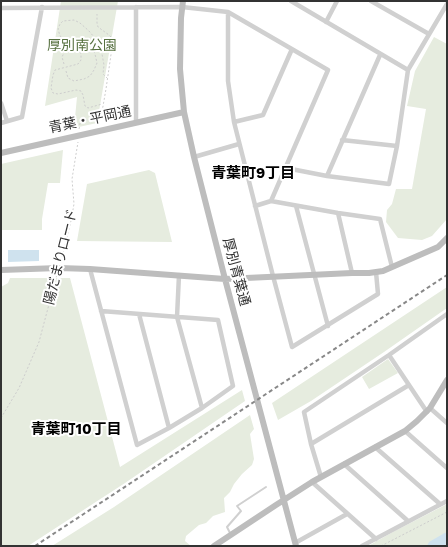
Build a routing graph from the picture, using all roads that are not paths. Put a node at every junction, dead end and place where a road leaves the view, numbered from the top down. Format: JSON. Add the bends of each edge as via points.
{"nodes":[{"id":1,"x":14,"y":1,"type":"edge"},
{"id":2,"x":291,"y":1,"type":"edge"},
{"id":3,"x":337,"y":1,"type":"edge"},
{"id":4,"x":371,"y":1,"type":"edge"},
{"id":5,"x":182,"y":4,"type":"edge"},
{"id":6,"x":447,"y":4,"type":"edge"},
{"id":7,"x":13,"y":7,"type":"junction"},
{"id":8,"x":42,"y":7,"type":"junction"},
{"id":9,"x":136,"y":7,"type":"junction"},
{"id":10,"x":1,"y":8,"type":"edge"},
{"id":11,"x":228,"y":12,"type":"junction"},
{"id":12,"x":326,"y":22,"type":"junction"},
{"id":13,"x":429,"y":34,"type":"junction"},
{"id":14,"x":292,"y":49,"type":"junction"},
{"id":15,"x":380,"y":54,"type":"junction"},
{"id":16,"x":408,"y":70,"type":"junction"},
{"id":17,"x":1,"y":103,"type":"edge"},
{"id":18,"x":184,"y":112,"type":"junction"},
{"id":19,"x":7,"y":121,"type":"junction"},
{"id":20,"x":1,"y":122,"type":"edge"},
{"id":21,"x":136,"y":122,"type":"junction"},
{"id":22,"x":234,"y":122,"type":"junction"},
{"id":23,"x":342,"y":140,"type":"junction"},
{"id":24,"x":240,"y":144,"type":"junction"},
{"id":25,"x":397,"y":146,"type":"junction"},
{"id":26,"x":1,"y":153,"type":"edge"},
{"id":27,"x":194,"y":157,"type":"junction"},
{"id":28,"x":286,"y":168,"type":"junction"},
{"id":29,"x":327,"y":176,"type":"junction"},
{"id":30,"x":271,"y":201,"type":"junction"},
{"id":31,"x":255,"y":206,"type":"junction"},
{"id":32,"x":296,"y":206,"type":"junction"},
{"id":33,"x":338,"y":213,"type":"junction"},
{"id":34,"x":447,"y":238,"type":"edge"},
{"id":35,"x":392,"y":266,"type":"junction"},
{"id":36,"x":90,"y":269,"type":"junction"},
{"id":37,"x":1,"y":270,"type":"edge"},
{"id":38,"x":376,"y":272,"type":"junction"},
{"id":39,"x":352,"y":273,"type":"junction"},
{"id":40,"x":179,"y":275,"type":"junction"},
{"id":41,"x":314,"y":275,"type":"junction"},
{"id":42,"x":273,"y":276,"type":"junction"},
{"id":43,"x":225,"y":279,"type":"junction"},
{"id":44,"x":101,"y":311,"type":"junction"},
{"id":45,"x":139,"y":314,"type":"junction"},
{"id":46,"x":447,"y":314,"type":"edge"},
{"id":47,"x":177,"y":317,"type":"junction"},
{"id":48,"x":328,"y":326,"type":"junction"},
{"id":49,"x":389,"y":355,"type":"junction"},
{"id":50,"x":447,"y":380,"type":"edge"},
{"id":51,"x":409,"y":385,"type":"junction"},
{"id":52,"x":202,"y":408,"type":"junction"},
{"id":53,"x":428,"y":410,"type":"junction"},
{"id":54,"x":447,"y":423,"type":"edge"},
{"id":55,"x":169,"y":428,"type":"junction"},
{"id":56,"x":405,"y":430,"type":"junction"},
{"id":57,"x":311,"y":444,"type":"junction"},
{"id":58,"x":375,"y":447,"type":"junction"},
{"id":59,"x":344,"y":464,"type":"junction"},
{"id":60,"x":447,"y":468,"type":"edge"},
{"id":61,"x":321,"y":477,"type":"junction"},
{"id":62,"x":312,"y":482,"type":"junction"},
{"id":63,"x":266,"y":487,"type":"dead end"},
{"id":64,"x":284,"y":499,"type":"junction"},
{"id":65,"x":447,"y":501,"type":"edge"},
{"id":66,"x":440,"y":504,"type":"junction"},
{"id":67,"x":347,"y":514,"type":"junction"},
{"id":68,"x":408,"y":521,"type":"junction"},
{"id":69,"x":230,"y":535,"type":"junction"},
{"id":70,"x":376,"y":539,"type":"junction"},
{"id":71,"x":296,"y":544,"type":"edge"},
{"id":72,"x":214,"y":546,"type":"edge"},
{"id":73,"x":362,"y":546,"type":"edge"}],
"edges":[{"from":1,"to":7,"type":"street"},
{"from":2,"to":12,"type":"street"},
{"from":3,"to":12,"type":"street"},
{"from":4,"to":13,"type":"street"},
{"from":5,"to":9,"type":"street"},
{"from":5,"to":11,"type":"street"},
{"from":5,"to":18,"type":"street","name":"厚別青葉通","via":[[180,69]]},
{"from":6,"to":13,"type":"street"},
{"from":7,"to":8,"type":"street"},
{"from":7,"to":10,"type":"street"},
{"from":8,"to":9,"type":"street"},
{"from":8,"to":19,"type":"street","via":[[22,118]]},
{"from":9,"to":21,"type":"street"},
{"from":11,"to":14,"type":"street"},
{"from":11,"to":22,"type":"street","via":[[228,81]]},
{"from":12,"to":15,"type":"street"},
{"from":13,"to":16,"type":"street"},
{"from":14,"to":22,"type":"street","via":[[263,115]]},
{"from":14,"to":28,"type":"street","via":[[328,70]]},
{"from":15,"to":16,"type":"street"},
{"from":15,"to":23,"type":"street"},
{"from":16,"to":25,"type":"street"},
{"from":17,"to":19,"type":"street"},
{"from":18,"to":21,"type":"street","name":"青葉・平岡通"},
{"from":18,"to":27,"type":"street","name":"厚別青葉通"},
{"from":19,"to":20,"type":"street"},
{"from":21,"to":26,"type":"street","name":"青葉・平岡通"},
{"from":22,"to":24,"type":"street"},
{"from":23,"to":25,"type":"street"},
{"from":23,"to":29,"type":"street"},
{"from":24,"to":27,"type":"street"},
{"from":24,"to":31,"type":"street"},
{"from":25,"to":29,"type":"street","via":[[389,184]]},
{"from":27,"to":43,"type":"street","name":"厚別青葉通"},
{"from":28,"to":29,"type":"street"},
{"from":28,"to":30,"type":"street"},
{"from":30,"to":31,"type":"street"},
{"from":30,"to":32,"type":"street"},
{"from":31,"to":42,"type":"street"},
{"from":32,"to":33,"type":"street"},
{"from":32,"to":41,"type":"street"},
{"from":33,"to":35,"type":"street","via":[[380,219]]},
{"from":33,"to":39,"type":"street"},
{"from":34,"to":35,"type":"street","via":[[438,248]]},
{"from":35,"to":38,"type":"street"},
{"from":36,"to":37,"type":"street"},
{"from":36,"to":40,"type":"street"},
{"from":36,"to":44,"type":"street"},
{"from":38,"to":39,"type":"street"},
{"from":38,"to":48,"type":"street","via":[[378,294]]},
{"from":39,"to":41,"type":"street"},
{"from":40,"to":43,"type":"street"},
{"from":40,"to":47,"type":"street"},
{"from":41,"to":42,"type":"street"},
{"from":41,"to":48,"type":"street"},
{"from":42,"to":43,"type":"street"},
{"from":42,"to":48,"type":"street","via":[[292,348]]},
{"from":43,"to":64,"type":"street","name":"厚別青葉通"},
{"from":44,"to":45,"type":"street"},
{"from":44,"to":55,"type":"street","via":[[137,445]]},
{"from":45,"to":47,"type":"street"},
{"from":45,"to":55,"type":"street"},
{"from":46,"to":49,"type":"street"},
{"from":47,"to":52,"type":"street"},
{"from":47,"to":52,"type":"street","via":[[218,320],[234,386]]},
{"from":49,"to":51,"type":"street"},
{"from":49,"to":57,"type":"street","via":[[304,412]]},
{"from":50,"to":53,"type":"street"},
{"from":51,"to":53,"type":"street"},
{"from":51,"to":57,"type":"street"},
{"from":52,"to":55,"type":"street"},
{"from":53,"to":54,"type":"street"},
{"from":53,"to":56,"type":"street"},
{"from":56,"to":58,"type":"street"},
{"from":56,"to":60,"type":"street"},
{"from":57,"to":61,"type":"street"},
{"from":58,"to":59,"type":"street"},
{"from":58,"to":66,"type":"street"},
{"from":59,"to":61,"type":"street"},
{"from":59,"to":68,"type":"street"},
{"from":61,"to":62,"type":"street"},
{"from":62,"to":64,"type":"street"},
{"from":62,"to":67,"type":"street"},
{"from":63,"to":69,"type":"lane","via":[[237,506],[241,511],[227,527]]},
{"from":64,"to":69,"type":"street"},
{"from":64,"to":71,"type":"street","name":"厚別青葉通"},
{"from":65,"to":66,"type":"street"},
{"from":66,"to":68,"type":"street"},
{"from":67,"to":70,"type":"street"},
{"from":67,"to":71,"type":"street"},
{"from":68,"to":70,"type":"street"},
{"from":69,"to":72,"type":"street"},
{"from":70,"to":73,"type":"street"}]}
